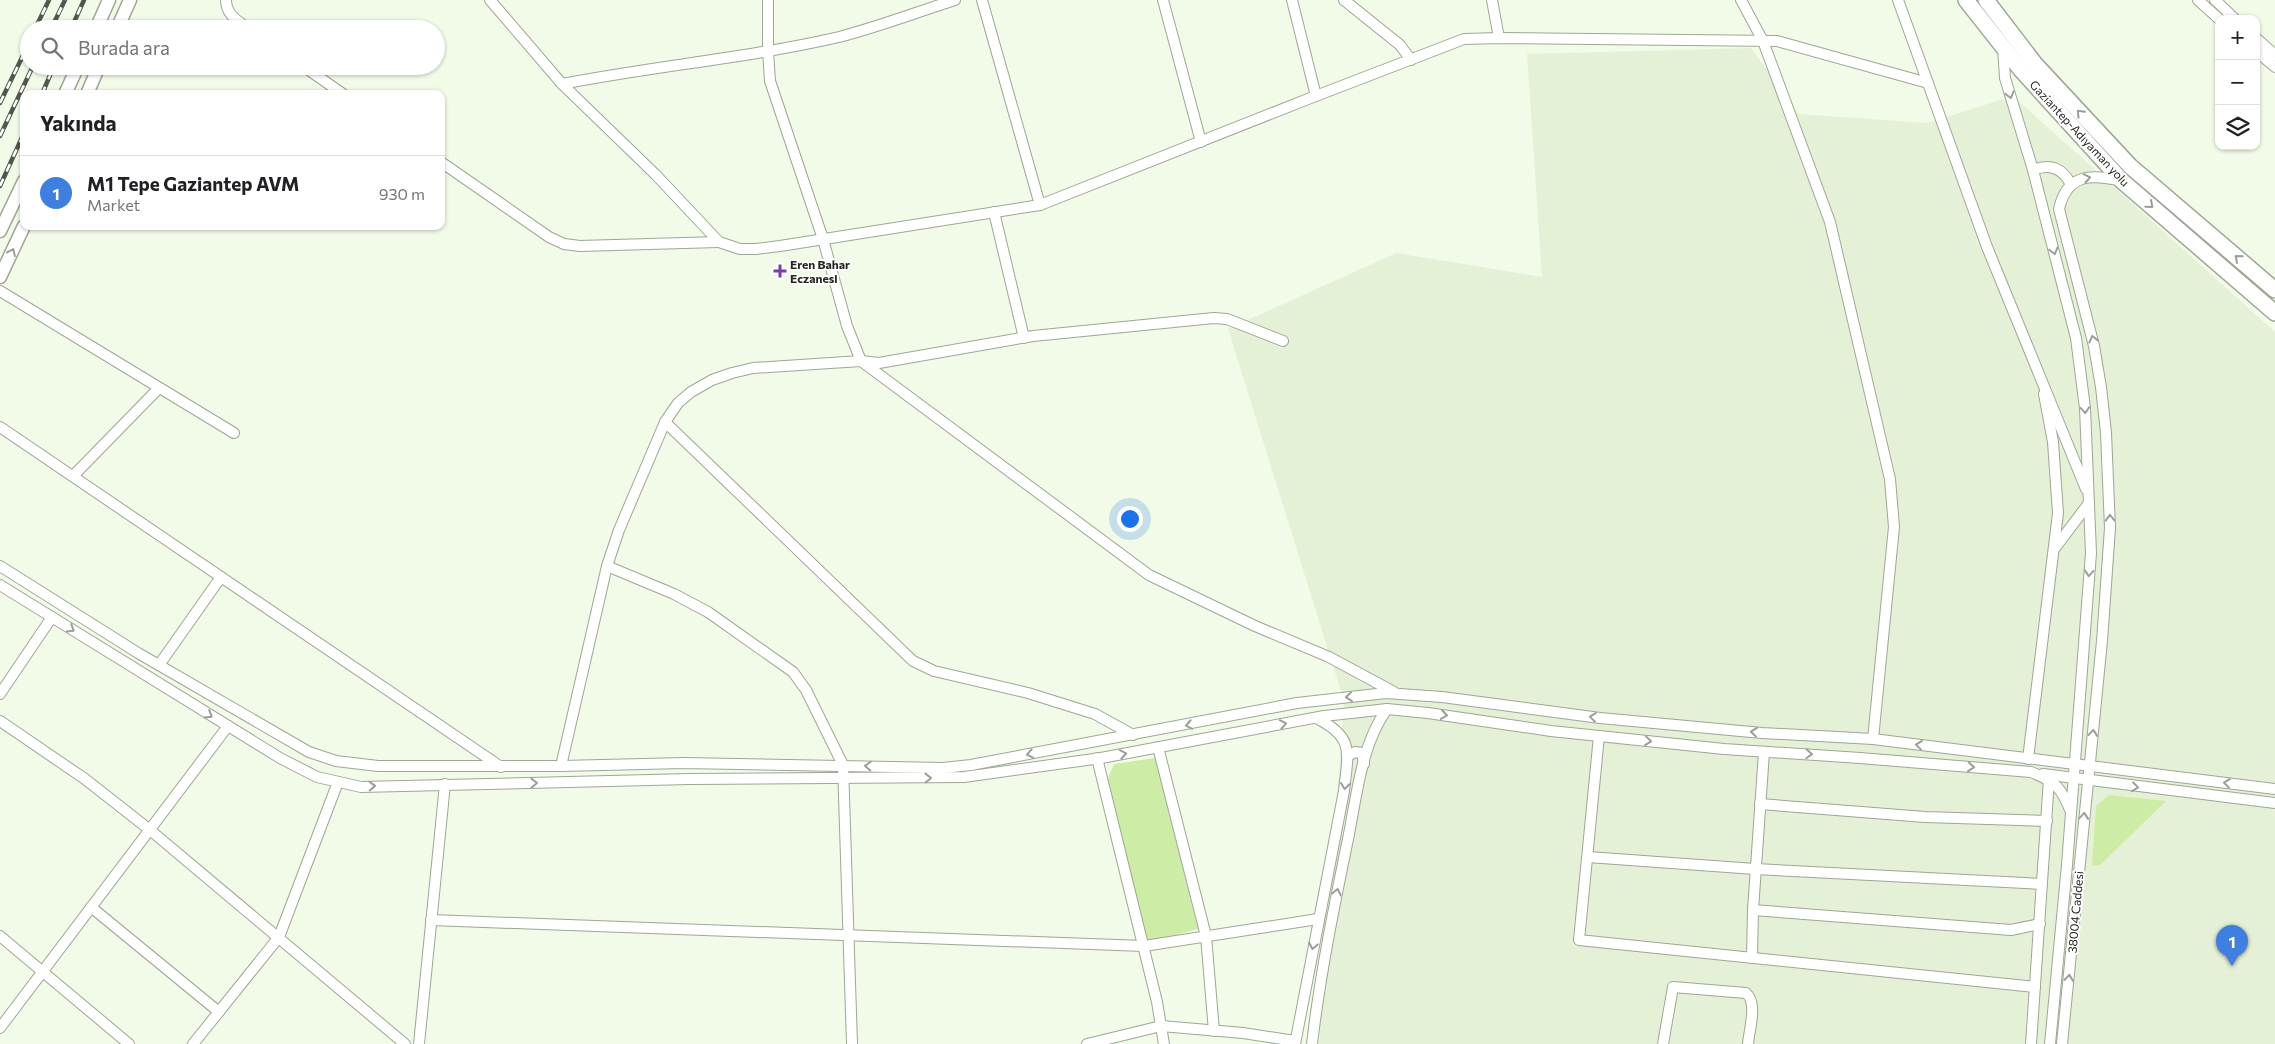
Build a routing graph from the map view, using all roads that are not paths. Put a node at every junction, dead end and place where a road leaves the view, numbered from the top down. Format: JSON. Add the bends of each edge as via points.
{"nodes":[{"id":1,"x":109,"y":0,"type":"edge"},
{"id":2,"x":130,"y":0,"type":"edge"},
{"id":3,"x":226,"y":0,"type":"edge"},
{"id":4,"x":490,"y":0,"type":"edge"},
{"id":5,"x":768,"y":0,"type":"edge"},
{"id":6,"x":955,"y":0,"type":"edge"},
{"id":7,"x":982,"y":0,"type":"edge"},
{"id":8,"x":1163,"y":0,"type":"edge"},
{"id":9,"x":1292,"y":0,"type":"edge"},
{"id":10,"x":1344,"y":0,"type":"edge"},
{"id":11,"x":1492,"y":0,"type":"edge"},
{"id":12,"x":1741,"y":0,"type":"edge"},
{"id":13,"x":1898,"y":0,"type":"edge"},
{"id":14,"x":1966,"y":0,"type":"edge"},
{"id":15,"x":1986,"y":0,"type":"edge"},
{"id":16,"x":2198,"y":0,"type":"edge"},
{"id":17,"x":2214,"y":0,"type":"edge"},
{"id":18,"x":2215,"y":15,"type":"edge"},
{"id":19,"x":2231,"y":15,"type":"edge"},
{"id":20,"x":100,"y":20,"type":"edge"},
{"id":21,"x":121,"y":20,"type":"edge"},
{"id":22,"x":236,"y":20,"type":"edge"},
{"id":23,"x":1499,"y":38,"type":"junction"},
{"id":24,"x":1763,"y":41,"type":"junction"},
{"id":25,"x":2260,"y":42,"type":"edge"},
{"id":26,"x":2003,"y":47,"type":"junction"},
{"id":27,"x":768,"y":51,"type":"junction"},
{"id":28,"x":2260,"y":54,"type":"edge"},
{"id":29,"x":2275,"y":55,"type":"edge"},
{"id":30,"x":1411,"y":60,"type":"junction"},
{"id":31,"x":2275,"y":67,"type":"edge"},
{"id":32,"x":74,"y":75,"type":"edge"},
{"id":33,"x":95,"y":75,"type":"edge"},
{"id":34,"x":316,"y":75,"type":"edge"},
{"id":35,"x":1928,"y":83,"type":"junction"},
{"id":36,"x":562,"y":84,"type":"junction"},
{"id":37,"x":67,"y":90,"type":"edge"},
{"id":38,"x":88,"y":90,"type":"edge"},
{"id":39,"x":337,"y":90,"type":"edge"},
{"id":40,"x":1316,"y":96,"type":"junction"},
{"id":41,"x":1201,"y":142,"type":"junction"},
{"id":42,"x":445,"y":165,"type":"edge"},
{"id":43,"x":2033,"y":170,"type":"junction"},
{"id":44,"x":2122,"y":181,"type":"junction"},
{"id":45,"x":2071,"y":185,"type":"junction"},
{"id":46,"x":20,"y":189,"type":"edge"},
{"id":47,"x":1040,"y":205,"type":"junction"},
{"id":48,"x":994,"y":212,"type":"junction"},
{"id":49,"x":22,"y":230,"type":"edge"},
{"id":50,"x":0,"y":231,"type":"edge"},
{"id":51,"x":823,"y":239,"type":"junction"},
{"id":52,"x":719,"y":242,"type":"junction"},
{"id":53,"x":0,"y":277,"type":"edge"},
{"id":54,"x":2275,"y":290,"type":"edge"},
{"id":55,"x":0,"y":291,"type":"edge"},
{"id":56,"x":2275,"y":313,"type":"edge"},
{"id":57,"x":1024,"y":338,"type":"junction"},
{"id":58,"x":1283,"y":341,"type":"dead end"},
{"id":59,"x":860,"y":361,"type":"junction"},
{"id":60,"x":2044,"y":383,"type":"junction"},
{"id":61,"x":159,"y":388,"type":"junction"},
{"id":62,"x":665,"y":422,"type":"junction"},
{"id":63,"x":0,"y":427,"type":"edge"},
{"id":64,"x":234,"y":433,"type":"dead end"},
{"id":65,"x":73,"y":476,"type":"junction"},
{"id":66,"x":2089,"y":500,"type":"junction"},
{"id":67,"x":2054,"y":549,"type":"junction"},
{"id":68,"x":0,"y":566,"type":"edge"},
{"id":69,"x":607,"y":566,"type":"junction"},
{"id":70,"x":221,"y":577,"type":"junction"},
{"id":71,"x":0,"y":585,"type":"edge"},
{"id":72,"x":52,"y":617,"type":"junction"},
{"id":73,"x":159,"y":665,"type":"junction"},
{"id":74,"x":0,"y":694,"type":"edge"},
{"id":75,"x":1398,"y":694,"type":"junction"},
{"id":76,"x":1387,"y":709,"type":"junction"},
{"id":77,"x":1316,"y":718,"type":"junction"},
{"id":78,"x":0,"y":721,"type":"edge"},
{"id":79,"x":228,"y":726,"type":"junction"},
{"id":80,"x":1133,"y":735,"type":"junction"},
{"id":81,"x":1599,"y":736,"type":"junction"},
{"id":82,"x":1873,"y":739,"type":"junction"},
{"id":83,"x":1158,"y":748,"type":"junction"},
{"id":84,"x":1764,"y":752,"type":"junction"},
{"id":85,"x":1348,"y":756,"type":"junction"},
{"id":86,"x":1097,"y":758,"type":"junction"},
{"id":87,"x":2028,"y":759,"type":"junction"},
{"id":88,"x":843,"y":765,"type":"junction"},
{"id":89,"x":1364,"y":765,"type":"junction"},
{"id":90,"x":2074,"y":765,"type":"junction"},
{"id":91,"x":561,"y":766,"type":"junction"},
{"id":92,"x":2089,"y":766,"type":"junction"},
{"id":93,"x":501,"y":767,"type":"junction"},
{"id":94,"x":2031,"y":772,"type":"junction"},
{"id":95,"x":844,"y":778,"type":"junction"},
{"id":96,"x":2073,"y":778,"type":"junction"},
{"id":97,"x":2049,"y":779,"type":"junction"},
{"id":98,"x":2087,"y":781,"type":"junction"},
{"id":99,"x":338,"y":782,"type":"junction"},
{"id":100,"x":445,"y":784,"type":"junction"},
{"id":101,"x":2275,"y":789,"type":"edge"},
{"id":102,"x":2275,"y":803,"type":"edge"},
{"id":103,"x":1760,"y":804,"type":"junction"},
{"id":104,"x":2071,"y":812,"type":"junction"},
{"id":105,"x":2047,"y":821,"type":"junction"},
{"id":106,"x":150,"y":830,"type":"junction"},
{"id":107,"x":1588,"y":857,"type":"junction"},
{"id":108,"x":1755,"y":869,"type":"junction"},
{"id":109,"x":2042,"y":884,"type":"junction"},
{"id":110,"x":92,"y":907,"type":"junction"},
{"id":111,"x":1753,"y":910,"type":"junction"},
{"id":112,"x":1318,"y":919,"type":"junction"},
{"id":113,"x":432,"y":920,"type":"junction"},
{"id":114,"x":2040,"y":924,"type":"junction"},
{"id":115,"x":850,"y":934,"type":"junction"},
{"id":116,"x":0,"y":936,"type":"edge"},
{"id":117,"x":1206,"y":936,"type":"junction"},
{"id":118,"x":279,"y":937,"type":"junction"},
{"id":119,"x":1144,"y":946,"type":"junction"},
{"id":120,"x":1752,"y":958,"type":"junction"},
{"id":121,"x":42,"y":973,"type":"junction"},
{"id":122,"x":2035,"y":987,"type":"junction"},
{"id":123,"x":2054,"y":1002,"type":"junction"},
{"id":124,"x":2066,"y":1005,"type":"junction"},
{"id":125,"x":219,"y":1012,"type":"junction"},
{"id":126,"x":1161,"y":1026,"type":"junction"},
{"id":127,"x":0,"y":1028,"type":"edge"},
{"id":128,"x":1214,"y":1031,"type":"junction"},
{"id":129,"x":1295,"y":1043,"type":"edge"},
{"id":130,"x":129,"y":1044,"type":"edge"},
{"id":131,"x":193,"y":1044,"type":"edge"},
{"id":132,"x":405,"y":1044,"type":"edge"},
{"id":133,"x":419,"y":1044,"type":"edge"},
{"id":134,"x":852,"y":1044,"type":"edge"},
{"id":135,"x":1087,"y":1044,"type":"edge"},
{"id":136,"x":1164,"y":1044,"type":"edge"},
{"id":137,"x":1312,"y":1044,"type":"edge"},
{"id":138,"x":1663,"y":1044,"type":"edge"},
{"id":139,"x":1748,"y":1044,"type":"edge"},
{"id":140,"x":2031,"y":1044,"type":"edge"},
{"id":141,"x":2050,"y":1044,"type":"edge"},
{"id":142,"x":2062,"y":1044,"type":"edge"}],
"edges":[{"from":1,"to":20,"type":"main road"},
{"from":2,"to":21,"type":"main road"},
{"from":3,"to":22,"type":"street","via":[[230,16]]},
{"from":4,"to":36,"type":"street"},
{"from":5,"to":27,"type":"street"},
{"from":6,"to":27,"type":"street","via":[[841,36]]},
{"from":7,"to":47,"type":"street"},
{"from":8,"to":41,"type":"street"},
{"from":9,"to":40,"type":"street"},
{"from":10,"to":30,"type":"street","via":[[1400,45]]},
{"from":11,"to":23,"type":"street"},
{"from":12,"to":24,"type":"street"},
{"from":13,"to":35,"type":"street"},
{"from":14,"to":26,"type":"highway","name":"Gaziantep-Adıyaman yolu"},
{"from":54,"to":15,"type":"highway","name":"Gaziantep-Adıyaman yolu","one_way":true,"via":[[2130,166],[2034,64]]},
{"from":16,"to":18,"type":"street"},
{"from":17,"to":19,"type":"street"},
{"from":23,"to":24,"type":"street"},
{"from":23,"to":30,"type":"street","via":[[1464,40]]},
{"from":24,"to":35,"type":"street","via":[[1777,41]]},
{"from":24,"to":82,"type":"street","via":[[1830,222],[1890,479],[1894,528]]},
{"from":25,"to":29,"type":"street"},
{"from":26,"to":43,"type":"street","name":"38004 Caddesi","one_way":true,"via":[[2006,78]]},
{"from":26,"to":44,"type":"highway","name":"Gaziantep-Adıyaman yolu"},
{"from":27,"to":36,"type":"street","via":[[626,71]]},
{"from":27,"to":51,"type":"street","via":[[770,81]]},
{"from":28,"to":31,"type":"street"},
{"from":30,"to":40,"type":"street"},
{"from":32,"to":37,"type":"main road"},
{"from":33,"to":38,"type":"main road"},
{"from":34,"to":39,"type":"street"},
{"from":35,"to":60,"type":"street","via":[[1987,247]]},
{"from":36,"to":52,"type":"street","via":[[656,175]]},
{"from":40,"to":41,"type":"street"},
{"from":41,"to":47,"type":"street"},
{"from":42,"to":52,"type":"street","via":[[564,244],[610,246]]},
{"from":43,"to":45,"type":"street","via":[[2047,166],[2058,168]]},
{"from":43,"to":66,"type":"street","name":"38004 Caddesi","one_way":true,"via":[[2071,313],[2081,366]]},
{"from":45,"to":44,"type":"street","one_way":true,"via":[[2084,178],[2102,176]]},
{"from":44,"to":56,"type":"highway","name":"Gaziantep-Adıyaman yolu","one_way":true},
{"from":92,"to":45,"type":"street","name":"38004 Caddesi","one_way":true,"via":[[2109,560],[2109,495],[2104,414],[2094,346],[2059,214],[2062,197]]},
{"from":46,"to":50,"type":"main road"},
{"from":47,"to":48,"type":"street"},
{"from":48,"to":51,"type":"street"},
{"from":48,"to":57,"type":"street"},
{"from":53,"to":49,"type":"main road","one_way":true},
{"from":51,"to":52,"type":"street","via":[[756,249],[740,249]]},
{"from":51,"to":59,"type":"street"},
{"from":55,"to":61,"type":"street"},
{"from":57,"to":58,"type":"street","via":[[1214,318],[1227,319]]},
{"from":57,"to":59,"type":"street","via":[[879,363]]},
{"from":59,"to":62,"type":"street","via":[[753,368],[732,373],[691,392],[678,403]]},
{"from":59,"to":75,"type":"street","via":[[1149,575],[1329,657]]},
{"from":60,"to":66,"type":"street"},
{"from":60,"to":67,"type":"street","via":[[2058,513]]},
{"from":61,"to":64,"type":"street"},
{"from":61,"to":65,"type":"street"},
{"from":62,"to":69,"type":"street"},
{"from":62,"to":80,"type":"street","via":[[914,661],[934,671],[1028,693],[1095,714]]},
{"from":63,"to":65,"type":"street"},
{"from":65,"to":70,"type":"street"},
{"from":66,"to":67,"type":"street"},
{"from":66,"to":90,"type":"street","name":"38004 Caddesi","one_way":true,"via":[[2091,553]]},
{"from":67,"to":87,"type":"street"},
{"from":68,"to":73,"type":"street"},
{"from":69,"to":88,"type":"street","via":[[708,612],[794,672]]},
{"from":69,"to":91,"type":"street"},
{"from":70,"to":73,"type":"street"},
{"from":70,"to":93,"type":"street"},
{"from":71,"to":72,"type":"street"},
{"from":72,"to":74,"type":"street"},
{"from":72,"to":79,"type":"street","one_way":true},
{"from":73,"to":93,"type":"street","via":[[309,752],[336,761],[378,766]]},
{"from":75,"to":80,"type":"street","one_way":true,"via":[[1297,703]]},
{"from":82,"to":75,"type":"street","one_way":true,"via":[[1600,718]]},
{"from":76,"to":77,"type":"street"},
{"from":76,"to":81,"type":"street","one_way":true},
{"from":76,"to":89,"type":"street","via":[[1372,736]]},
{"from":83,"to":77,"type":"street","one_way":true},
{"from":77,"to":85,"type":"street","via":[[1330,725],[1344,740]]},
{"from":78,"to":106,"type":"street","via":[[85,779]]},
{"from":79,"to":99,"type":"street","via":[[299,768]]},
{"from":79,"to":106,"type":"street"},
{"from":80,"to":88,"type":"street","one_way":true,"via":[[943,768]]},
{"from":81,"to":84,"type":"street","one_way":true},
{"from":81,"to":107,"type":"street"},
{"from":87,"to":82,"type":"street","one_way":true},
{"from":86,"to":83,"type":"street","one_way":true},
{"from":83,"to":117,"type":"street"},
{"from":84,"to":94,"type":"street","one_way":true},
{"from":84,"to":103,"type":"street"},
{"from":85,"to":89,"type":"street","via":[[1362,753]]},
{"from":85,"to":112,"type":"street","one_way":true},
{"from":95,"to":86,"type":"street","one_way":true,"via":[[964,777]]},
{"from":86,"to":119,"type":"street"},
{"from":87,"to":90,"type":"street"},
{"from":88,"to":91,"type":"street","via":[[684,763]]},
{"from":88,"to":95,"type":"street"},
{"from":137,"to":89,"type":"street","one_way":true,"via":[[1322,972]]},
{"from":90,"to":92,"type":"street"},
{"from":90,"to":96,"type":"street","name":"38004 Caddesi"},
{"from":91,"to":93,"type":"street"},
{"from":92,"to":98,"type":"street","name":"38004 Caddesi"},
{"from":101,"to":92,"type":"street","one_way":true},
{"from":94,"to":96,"type":"street"},
{"from":94,"to":97,"type":"street"},
{"from":100,"to":95,"type":"street","one_way":true},
{"from":95,"to":115,"type":"street"},
{"from":96,"to":98,"type":"street"},
{"from":96,"to":104,"type":"street","name":"38004 Caddesi"},
{"from":97,"to":104,"type":"street","via":[[2065,797]]},
{"from":97,"to":105,"type":"street"},
{"from":98,"to":102,"type":"street","one_way":true},
{"from":124,"to":98,"type":"street","name":"38004 Caddesi","one_way":true},
{"from":99,"to":100,"type":"street","one_way":true,"via":[[361,786]]},
{"from":99,"to":118,"type":"street"},
{"from":100,"to":113,"type":"street"},
{"from":103,"to":105,"type":"street","via":[[1924,817]]},
{"from":103,"to":108,"type":"street"},
{"from":104,"to":123,"type":"street","name":"38004 Caddesi"},
{"from":105,"to":109,"type":"street"},
{"from":106,"to":110,"type":"street"},
{"from":106,"to":118,"type":"street"},
{"from":107,"to":108,"type":"street"},
{"from":107,"to":120,"type":"street","via":[[1579,940]]},
{"from":108,"to":109,"type":"street"},
{"from":108,"to":111,"type":"street"},
{"from":109,"to":114,"type":"street"},
{"from":110,"to":121,"type":"street"},
{"from":110,"to":125,"type":"street"},
{"from":111,"to":114,"type":"street","via":[[2011,930]]},
{"from":111,"to":120,"type":"street"},
{"from":112,"to":117,"type":"street"},
{"from":112,"to":129,"type":"street","one_way":true},
{"from":113,"to":115,"type":"street"},
{"from":113,"to":133,"type":"street"},
{"from":114,"to":122,"type":"street"},
{"from":115,"to":119,"type":"street"},
{"from":115,"to":134,"type":"street"},
{"from":116,"to":121,"type":"street"},
{"from":117,"to":119,"type":"street"},
{"from":117,"to":128,"type":"street"},
{"from":118,"to":125,"type":"street"},
{"from":118,"to":132,"type":"street"},
{"from":119,"to":126,"type":"street"},
{"from":120,"to":122,"type":"street"},
{"from":121,"to":127,"type":"street"},
{"from":121,"to":130,"type":"street"},
{"from":122,"to":140,"type":"street"},
{"from":123,"to":124,"type":"street"},
{"from":123,"to":141,"type":"street","name":"38004 Caddesi"},
{"from":124,"to":142,"type":"street","name":"38004 Caddesi"},
{"from":125,"to":131,"type":"street"},
{"from":126,"to":128,"type":"street"},
{"from":126,"to":135,"type":"street"},
{"from":126,"to":136,"type":"street"},
{"from":128,"to":129,"type":"street"},
{"from":138,"to":139,"type":"street","via":[[1673,987],[1746,993],[1751,997],[1752,1006]]}]}
